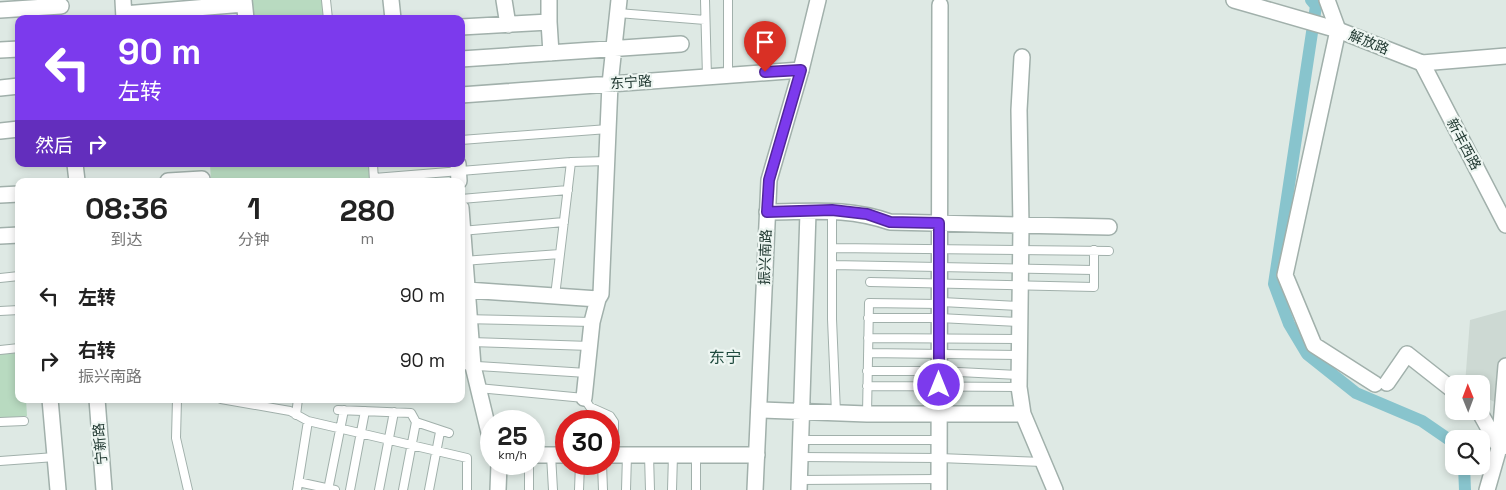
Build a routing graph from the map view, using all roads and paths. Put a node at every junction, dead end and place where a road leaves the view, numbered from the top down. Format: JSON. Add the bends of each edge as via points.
{"nodes":[{"id":1,"x":326,"y":0,"type":"edge"},
{"id":2,"x":391,"y":0,"type":"edge"},
{"id":3,"x":504,"y":0,"type":"edge"},
{"id":4,"x":549,"y":0,"type":"edge"},
{"id":5,"x":707,"y":0,"type":"edge"},
{"id":6,"x":728,"y":0,"type":"edge"},
{"id":7,"x":818,"y":0,"type":"edge"},
{"id":8,"x":1234,"y":0,"type":"edge"},
{"id":9,"x":1327,"y":0,"type":"edge"},
{"id":10,"x":940,"y":5,"type":"dead end"},
{"id":11,"x":10,"y":6,"type":"edge"},
{"id":12,"x":619,"y":6,"type":"edge"},
{"id":13,"x":61,"y":8,"type":"edge"},
{"id":14,"x":245,"y":8,"type":"edge"},
{"id":15,"x":124,"y":11,"type":"edge"},
{"id":16,"x":328,"y":15,"type":"edge"},
{"id":17,"x":393,"y":15,"type":"edge"},
{"id":18,"x":706,"y":20,"type":"junction"},
{"id":19,"x":549,"y":22,"type":"junction"},
{"id":20,"x":508,"y":24,"type":"junction"},
{"id":21,"x":465,"y":27,"type":"edge"},
{"id":22,"x":1338,"y":30,"type":"junction"},
{"id":23,"x":681,"y":44,"type":"dead end"},
{"id":24,"x":15,"y":49,"type":"edge"},
{"id":25,"x":0,"y":50,"type":"edge"},
{"id":26,"x":614,"y":50,"type":"junction"},
{"id":27,"x":551,"y":53,"type":"junction"},
{"id":28,"x":1506,"y":56,"type":"edge"},
{"id":29,"x":1022,"y":57,"type":"dead end"},
{"id":30,"x":465,"y":59,"type":"edge"},
{"id":31,"x":1422,"y":63,"type":"junction"},
{"id":32,"x":801,"y":70,"type":"junction"},
{"id":33,"x":728,"y":75,"type":"junction"},
{"id":34,"x":707,"y":76,"type":"junction"},
{"id":35,"x":610,"y":84,"type":"junction"},
{"id":36,"x":15,"y":86,"type":"edge"},
{"id":37,"x":0,"y":88,"type":"edge"},
{"id":38,"x":465,"y":95,"type":"edge"},
{"id":39,"x":15,"y":129,"type":"edge"},
{"id":40,"x":608,"y":129,"type":"junction"},
{"id":41,"x":0,"y":131,"type":"edge"},
{"id":42,"x":465,"y":140,"type":"edge"},
{"id":43,"x":607,"y":161,"type":"junction"},
{"id":44,"x":572,"y":162,"type":"junction"},
{"id":45,"x":459,"y":172,"type":"edge"},
{"id":46,"x":395,"y":178,"type":"edge"},
{"id":47,"x":568,"y":190,"type":"junction"},
{"id":48,"x":15,"y":194,"type":"edge"},
{"id":49,"x":0,"y":195,"type":"edge"},
{"id":50,"x":465,"y":200,"type":"edge"},
{"id":51,"x":832,"y":210,"type":"junction"},
{"id":52,"x":767,"y":212,"type":"junction"},
{"id":53,"x":808,"y":212,"type":"junction"},
{"id":54,"x":564,"y":222,"type":"junction"},
{"id":55,"x":939,"y":223,"type":"junction"},
{"id":56,"x":1506,"y":225,"type":"edge"},
{"id":57,"x":1021,"y":226,"type":"junction"},
{"id":58,"x":1109,"y":227,"type":"dead end"},
{"id":59,"x":465,"y":231,"type":"edge"},
{"id":60,"x":15,"y":235,"type":"edge"},
{"id":61,"x":0,"y":236,"type":"edge"},
{"id":62,"x":832,"y":248,"type":"junction"},
{"id":63,"x":939,"y":248,"type":"junction"},
{"id":64,"x":1021,"y":250,"type":"junction"},
{"id":65,"x":1094,"y":250,"type":"junction"},
{"id":66,"x":1109,"y":251,"type":"dead end"},
{"id":67,"x":560,"y":254,"type":"junction"},
{"id":68,"x":465,"y":261,"type":"edge"},
{"id":69,"x":832,"y":265,"type":"junction"},
{"id":70,"x":939,"y":266,"type":"junction"},
{"id":71,"x":1021,"y":268,"type":"junction"},
{"id":72,"x":1093,"y":270,"type":"junction"},
{"id":73,"x":15,"y":276,"type":"edge"},
{"id":74,"x":0,"y":278,"type":"edge"},
{"id":75,"x":870,"y":282,"type":"dead end"},
{"id":76,"x":939,"y":284,"type":"junction"},
{"id":77,"x":1020,"y":286,"type":"junction"},
{"id":78,"x":465,"y":287,"type":"edge"},
{"id":79,"x":555,"y":296,"type":"junction"},
{"id":80,"x":598,"y":299,"type":"junction"},
{"id":81,"x":1020,"y":306,"type":"junction"},
{"id":82,"x":15,"y":310,"type":"edge"},
{"id":83,"x":0,"y":311,"type":"edge"},
{"id":84,"x":939,"y":311,"type":"junction"},
{"id":85,"x":868,"y":318,"type":"junction"},
{"id":86,"x":465,"y":319,"type":"edge"},
{"id":87,"x":592,"y":322,"type":"junction"},
{"id":88,"x":1020,"y":322,"type":"junction"},
{"id":89,"x":939,"y":337,"type":"junction"},
{"id":90,"x":868,"y":338,"type":"junction"},
{"id":91,"x":1020,"y":339,"type":"junction"},
{"id":92,"x":471,"y":342,"type":"junction"},
{"id":93,"x":590,"y":346,"type":"junction"},
{"id":94,"x":15,"y":348,"type":"edge"},
{"id":95,"x":0,"y":350,"type":"edge"},
{"id":96,"x":939,"y":352,"type":"junction"},
{"id":97,"x":868,"y":353,"type":"junction"},
{"id":98,"x":1019,"y":355,"type":"junction"},
{"id":99,"x":467,"y":365,"type":"edge"},
{"id":100,"x":1506,"y":366,"type":"edge"},
{"id":101,"x":868,"y":371,"type":"junction"},
{"id":102,"x":587,"y":373,"type":"junction"},
{"id":103,"x":939,"y":378,"type":"junction"},
{"id":104,"x":1019,"y":381,"type":"junction"},
{"id":105,"x":1445,"y":384,"type":"edge"},
{"id":106,"x":867,"y":386,"type":"junction"},
{"id":107,"x":478,"y":388,"type":"junction"},
{"id":108,"x":584,"y":398,"type":"junction"},
{"id":109,"x":50,"y":403,"type":"edge"},
{"id":110,"x":97,"y":403,"type":"edge"},
{"id":111,"x":177,"y":403,"type":"edge"},
{"id":112,"x":244,"y":403,"type":"edge"},
{"id":113,"x":298,"y":403,"type":"edge"},
{"id":114,"x":483,"y":410,"type":"edge"},
{"id":115,"x":597,"y":410,"type":"edge"},
{"id":116,"x":759,"y":410,"type":"junction"},
{"id":117,"x":365,"y":411,"type":"junction"},
{"id":118,"x":394,"y":412,"type":"junction"},
{"id":119,"x":801,"y":412,"type":"junction"},
{"id":120,"x":836,"y":413,"type":"junction"},
{"id":121,"x":867,"y":414,"type":"junction"},
{"id":122,"x":1023,"y":414,"type":"junction"},
{"id":123,"x":296,"y":415,"type":"junction"},
{"id":124,"x":939,"y":415,"type":"junction"},
{"id":125,"x":1485,"y":420,"type":"edge"},
{"id":126,"x":24,"y":421,"type":"dead end"},
{"id":127,"x":308,"y":421,"type":"junction"},
{"id":128,"x":0,"y":422,"type":"edge"},
{"id":129,"x":416,"y":422,"type":"junction"},
{"id":130,"x":340,"y":429,"type":"junction"},
{"id":131,"x":361,"y":434,"type":"junction"},
{"id":132,"x":388,"y":440,"type":"junction"},
{"id":133,"x":800,"y":440,"type":"junction"},
{"id":134,"x":939,"y":440,"type":"junction"},
{"id":135,"x":412,"y":445,"type":"junction"},
{"id":136,"x":1502,"y":447,"type":"edge"},
{"id":137,"x":437,"y":451,"type":"junction"},
{"id":138,"x":649,"y":455,"type":"junction"},
{"id":139,"x":673,"y":455,"type":"junction"},
{"id":140,"x":696,"y":455,"type":"junction"},
{"id":141,"x":757,"y":455,"type":"junction"},
{"id":142,"x":55,"y":457,"type":"junction"},
{"id":143,"x":620,"y":457,"type":"edge"},
{"id":144,"x":800,"y":457,"type":"junction"},
{"id":145,"x":939,"y":458,"type":"junction"},
{"id":146,"x":0,"y":461,"type":"edge"},
{"id":147,"x":1043,"y":462,"type":"junction"},
{"id":148,"x":498,"y":475,"type":"edge"},
{"id":149,"x":529,"y":475,"type":"edge"},
{"id":150,"x":556,"y":475,"type":"edge"},
{"id":151,"x":580,"y":475,"type":"edge"},
{"id":152,"x":608,"y":475,"type":"edge"},
{"id":153,"x":620,"y":475,"type":"edge"},
{"id":154,"x":939,"y":484,"type":"edge"},
{"id":155,"x":799,"y":485,"type":"edge"},
{"id":156,"x":297,"y":486,"type":"edge"},
{"id":157,"x":330,"y":489,"type":"edge"},
{"id":158,"x":54,"y":490,"type":"edge"},
{"id":159,"x":58,"y":490,"type":"edge"},
{"id":160,"x":104,"y":490,"type":"edge"},
{"id":161,"x":188,"y":490,"type":"edge"},
{"id":162,"x":350,"y":490,"type":"edge"},
{"id":163,"x":379,"y":490,"type":"edge"},
{"id":164,"x":403,"y":490,"type":"edge"},
{"id":165,"x":430,"y":490,"type":"edge"},
{"id":166,"x":467,"y":490,"type":"edge"},
{"id":167,"x":498,"y":490,"type":"edge"},
{"id":168,"x":529,"y":490,"type":"edge"},
{"id":169,"x":553,"y":490,"type":"edge"},
{"id":170,"x":580,"y":490,"type":"edge"},
{"id":171,"x":603,"y":490,"type":"edge"},
{"id":172,"x":626,"y":490,"type":"edge"},
{"id":173,"x":650,"y":490,"type":"edge"},
{"id":174,"x":672,"y":490,"type":"edge"},
{"id":175,"x":696,"y":490,"type":"edge"},
{"id":176,"x":755,"y":490,"type":"edge"},
{"id":177,"x":1055,"y":490,"type":"edge"},
{"id":178,"x":1487,"y":490,"type":"edge"}],
"edges":[{"from":1,"to":16,"type":"lane"},
{"from":2,"to":17,"type":"street"},
{"from":3,"to":20,"type":"street"},
{"from":4,"to":19,"type":"street"},
{"from":5,"to":18,"type":"lane"},
{"from":6,"to":33,"type":"lane"},
{"from":7,"to":32,"type":"street","name":"振兴南路"},
{"from":8,"to":22,"type":"street","name":"解放路"},
{"from":9,"to":22,"type":"street"},
{"from":10,"to":55,"type":"street"},
{"from":11,"to":13,"type":"street"},
{"from":12,"to":18,"type":"lane"},
{"from":12,"to":26,"type":"street"},
{"from":14,"to":15,"type":"street"},
{"from":18,"to":34,"type":"lane"},
{"from":19,"to":20,"type":"street"},
{"from":19,"to":27,"type":"street"},
{"from":20,"to":21,"type":"street"},
{"from":22,"to":31,"type":"street","name":"解放路"},
{"from":22,"to":105,"type":"street","via":[[1285,275],[1314,346],[1381,384],[1407,354]]},
{"from":23,"to":26,"type":"street"},
{"from":24,"to":25,"type":"street"},
{"from":26,"to":27,"type":"street"},
{"from":26,"to":35,"type":"street"},
{"from":27,"to":30,"type":"street"},
{"from":28,"to":31,"type":"street","name":"解放路"},
{"from":29,"to":57,"type":"street","via":[[1019,110]]},
{"from":31,"to":56,"type":"street","name":"新丰西路"},
{"from":32,"to":33,"type":"street","name":"东宁路"},
{"from":32,"to":52,"type":"street","name":"振兴南路","via":[[769,180]]},
{"from":33,"to":34,"type":"street","name":"东宁路"},
{"from":34,"to":35,"type":"street","name":"东宁路"},
{"from":35,"to":38,"type":"street","name":"东宁路"},
{"from":35,"to":40,"type":"street"},
{"from":36,"to":37,"type":"street"},
{"from":39,"to":41,"type":"street"},
{"from":40,"to":42,"type":"lane"},
{"from":40,"to":43,"type":"street"},
{"from":43,"to":44,"type":"lane"},
{"from":43,"to":80,"type":"street","via":[[602,294]]},
{"from":44,"to":45,"type":"lane"},
{"from":44,"to":47,"type":"lane"},
{"from":45,"to":46,"type":"lane"},
{"from":47,"to":50,"type":"lane"},
{"from":47,"to":54,"type":"lane"},
{"from":48,"to":49,"type":"street"},
{"from":51,"to":53,"type":"street"},
{"from":51,"to":55,"type":"street","via":[[867,214],[890,222]]},
{"from":51,"to":62,"type":"lane"},
{"from":52,"to":53,"type":"street"},
{"from":52,"to":116,"type":"street","name":"振兴南路"},
{"from":53,"to":119,"type":"street"},
{"from":54,"to":59,"type":"lane"},
{"from":54,"to":67,"type":"lane"},
{"from":55,"to":57,"type":"street"},
{"from":55,"to":63,"type":"street"},
{"from":57,"to":58,"type":"street"},
{"from":57,"to":64,"type":"street"},
{"from":60,"to":61,"type":"street"},
{"from":62,"to":63,"type":"lane"},
{"from":62,"to":69,"type":"lane"},
{"from":63,"to":64,"type":"lane"},
{"from":63,"to":70,"type":"street"},
{"from":64,"to":65,"type":"lane"},
{"from":64,"to":71,"type":"street"},
{"from":65,"to":66,"type":"lane"},
{"from":65,"to":72,"type":"lane"},
{"from":67,"to":68,"type":"lane"},
{"from":67,"to":79,"type":"lane"},
{"from":69,"to":70,"type":"lane"},
{"from":69,"to":120,"type":"lane"},
{"from":70,"to":71,"type":"lane"},
{"from":70,"to":76,"type":"street"},
{"from":71,"to":72,"type":"lane"},
{"from":71,"to":77,"type":"street"},
{"from":72,"to":77,"type":"lane","via":[[1094,287]]},
{"from":73,"to":74,"type":"lane"},
{"from":75,"to":76,"type":"lane"},
{"from":76,"to":77,"type":"lane"},
{"from":76,"to":84,"type":"street"},
{"from":77,"to":81,"type":"street"},
{"from":78,"to":79,"type":"street"},
{"from":78,"to":86,"type":"street"},
{"from":79,"to":80,"type":"street"},
{"from":80,"to":87,"type":"street"},
{"from":81,"to":84,"type":"lane","via":[[942,302]]},
{"from":81,"to":88,"type":"street"},
{"from":82,"to":83,"type":"lane"},
{"from":84,"to":85,"type":"lane"},
{"from":84,"to":85,"type":"lane","via":[[869,303]]},
{"from":84,"to":88,"type":"lane"},
{"from":84,"to":89,"type":"street"},
{"from":85,"to":90,"type":"lane"},
{"from":86,"to":87,"type":"lane"},
{"from":86,"to":92,"type":"street"},
{"from":87,"to":93,"type":"street"},
{"from":88,"to":91,"type":"street"},
{"from":89,"to":90,"type":"lane"},
{"from":89,"to":91,"type":"lane"},
{"from":89,"to":96,"type":"street"},
{"from":90,"to":97,"type":"lane"},
{"from":91,"to":98,"type":"street"},
{"from":92,"to":93,"type":"lane"},
{"from":92,"to":99,"type":"street"},
{"from":93,"to":102,"type":"street"},
{"from":94,"to":95,"type":"lane"},
{"from":96,"to":97,"type":"lane"},
{"from":96,"to":98,"type":"lane"},
{"from":96,"to":103,"type":"street"},
{"from":97,"to":101,"type":"lane"},
{"from":98,"to":104,"type":"street"},
{"from":99,"to":102,"type":"lane"},
{"from":99,"to":107,"type":"street"},
{"from":100,"to":136,"type":"street"},
{"from":101,"to":103,"type":"lane"},
{"from":101,"to":106,"type":"lane"},
{"from":102,"to":108,"type":"street"},
{"from":103,"to":104,"type":"lane"},
{"from":103,"to":104,"type":"lane"},
{"from":103,"to":106,"type":"lane"},
{"from":103,"to":124,"type":"street"},
{"from":104,"to":122,"type":"street"},
{"from":106,"to":121,"type":"lane"},
{"from":107,"to":108,"type":"lane"},
{"from":107,"to":114,"type":"street"},
{"from":108,"to":115,"type":"lane"},
{"from":109,"to":142,"type":"street"},
{"from":110,"to":160,"type":"street","name":"宁新路"},
{"from":111,"to":161,"type":"lane","via":[[176,438]]},
{"from":112,"to":123,"type":"lane","via":[[290,411]]},
{"from":113,"to":123,"type":"lane"},
{"from":116,"to":119,"type":"street"},
{"from":116,"to":141,"type":"street","name":"振兴南路"},
{"from":117,"to":118,"type":"lane"},
{"from":117,"to":130,"type":"lane","via":[[341,410]]},
{"from":117,"to":131,"type":"lane"},
{"from":118,"to":129,"type":"lane","via":[[411,413]]},
{"from":118,"to":132,"type":"lane"},
{"from":119,"to":120,"type":"street"},
{"from":119,"to":133,"type":"street"},
{"from":120,"to":121,"type":"street"},
{"from":121,"to":124,"type":"street"},
{"from":122,"to":124,"type":"street"},
{"from":122,"to":147,"type":"street"},
{"from":123,"to":127,"type":"lane"},
{"from":124,"to":134,"type":"street"},
{"from":125,"to":136,"type":"street"},
{"from":126,"to":128,"type":"lane"},
{"from":127,"to":130,"type":"lane"},
{"from":127,"to":156,"type":"lane"},
{"from":129,"to":135,"type":"lane"},
{"from":129,"to":137,"type":"lane","via":[[444,432]]},
{"from":130,"to":131,"type":"lane"},
{"from":130,"to":157,"type":"lane"},
{"from":131,"to":132,"type":"lane"},
{"from":131,"to":162,"type":"lane"},
{"from":132,"to":135,"type":"lane"},
{"from":132,"to":163,"type":"lane"},
{"from":133,"to":134,"type":"lane"},
{"from":133,"to":144,"type":"street"},
{"from":134,"to":145,"type":"street"},
{"from":135,"to":137,"type":"lane"},
{"from":135,"to":164,"type":"lane"},
{"from":136,"to":178,"type":"street"},
{"from":137,"to":165,"type":"lane"},
{"from":137,"to":166,"type":"lane","via":[[467,458]]},
{"from":138,"to":139,"type":"street"},
{"from":138,"to":143,"type":"street"},
{"from":138,"to":173,"type":"lane"},
{"from":139,"to":140,"type":"street"},
{"from":139,"to":174,"type":"lane"},
{"from":140,"to":141,"type":"street"},
{"from":140,"to":175,"type":"lane"},
{"from":141,"to":176,"type":"street","name":"振兴南路"},
{"from":142,"to":146,"type":"lane"},
{"from":142,"to":159,"type":"street"},
{"from":144,"to":145,"type":"lane"},
{"from":144,"to":155,"type":"street"},
{"from":145,"to":147,"type":"lane"},
{"from":145,"to":154,"type":"street"},
{"from":147,"to":177,"type":"street"},
{"from":148,"to":167,"type":"street"},
{"from":149,"to":168,"type":"lane"},
{"from":150,"to":169,"type":"lane"},
{"from":151,"to":170,"type":"lane"},
{"from":152,"to":171,"type":"lane"},
{"from":153,"to":172,"type":"lane"},
{"from":154,"to":155,"type":"lane"},
{"from":156,"to":157,"type":"lane"},
{"from":158,"to":159,"type":"lane"}]}
